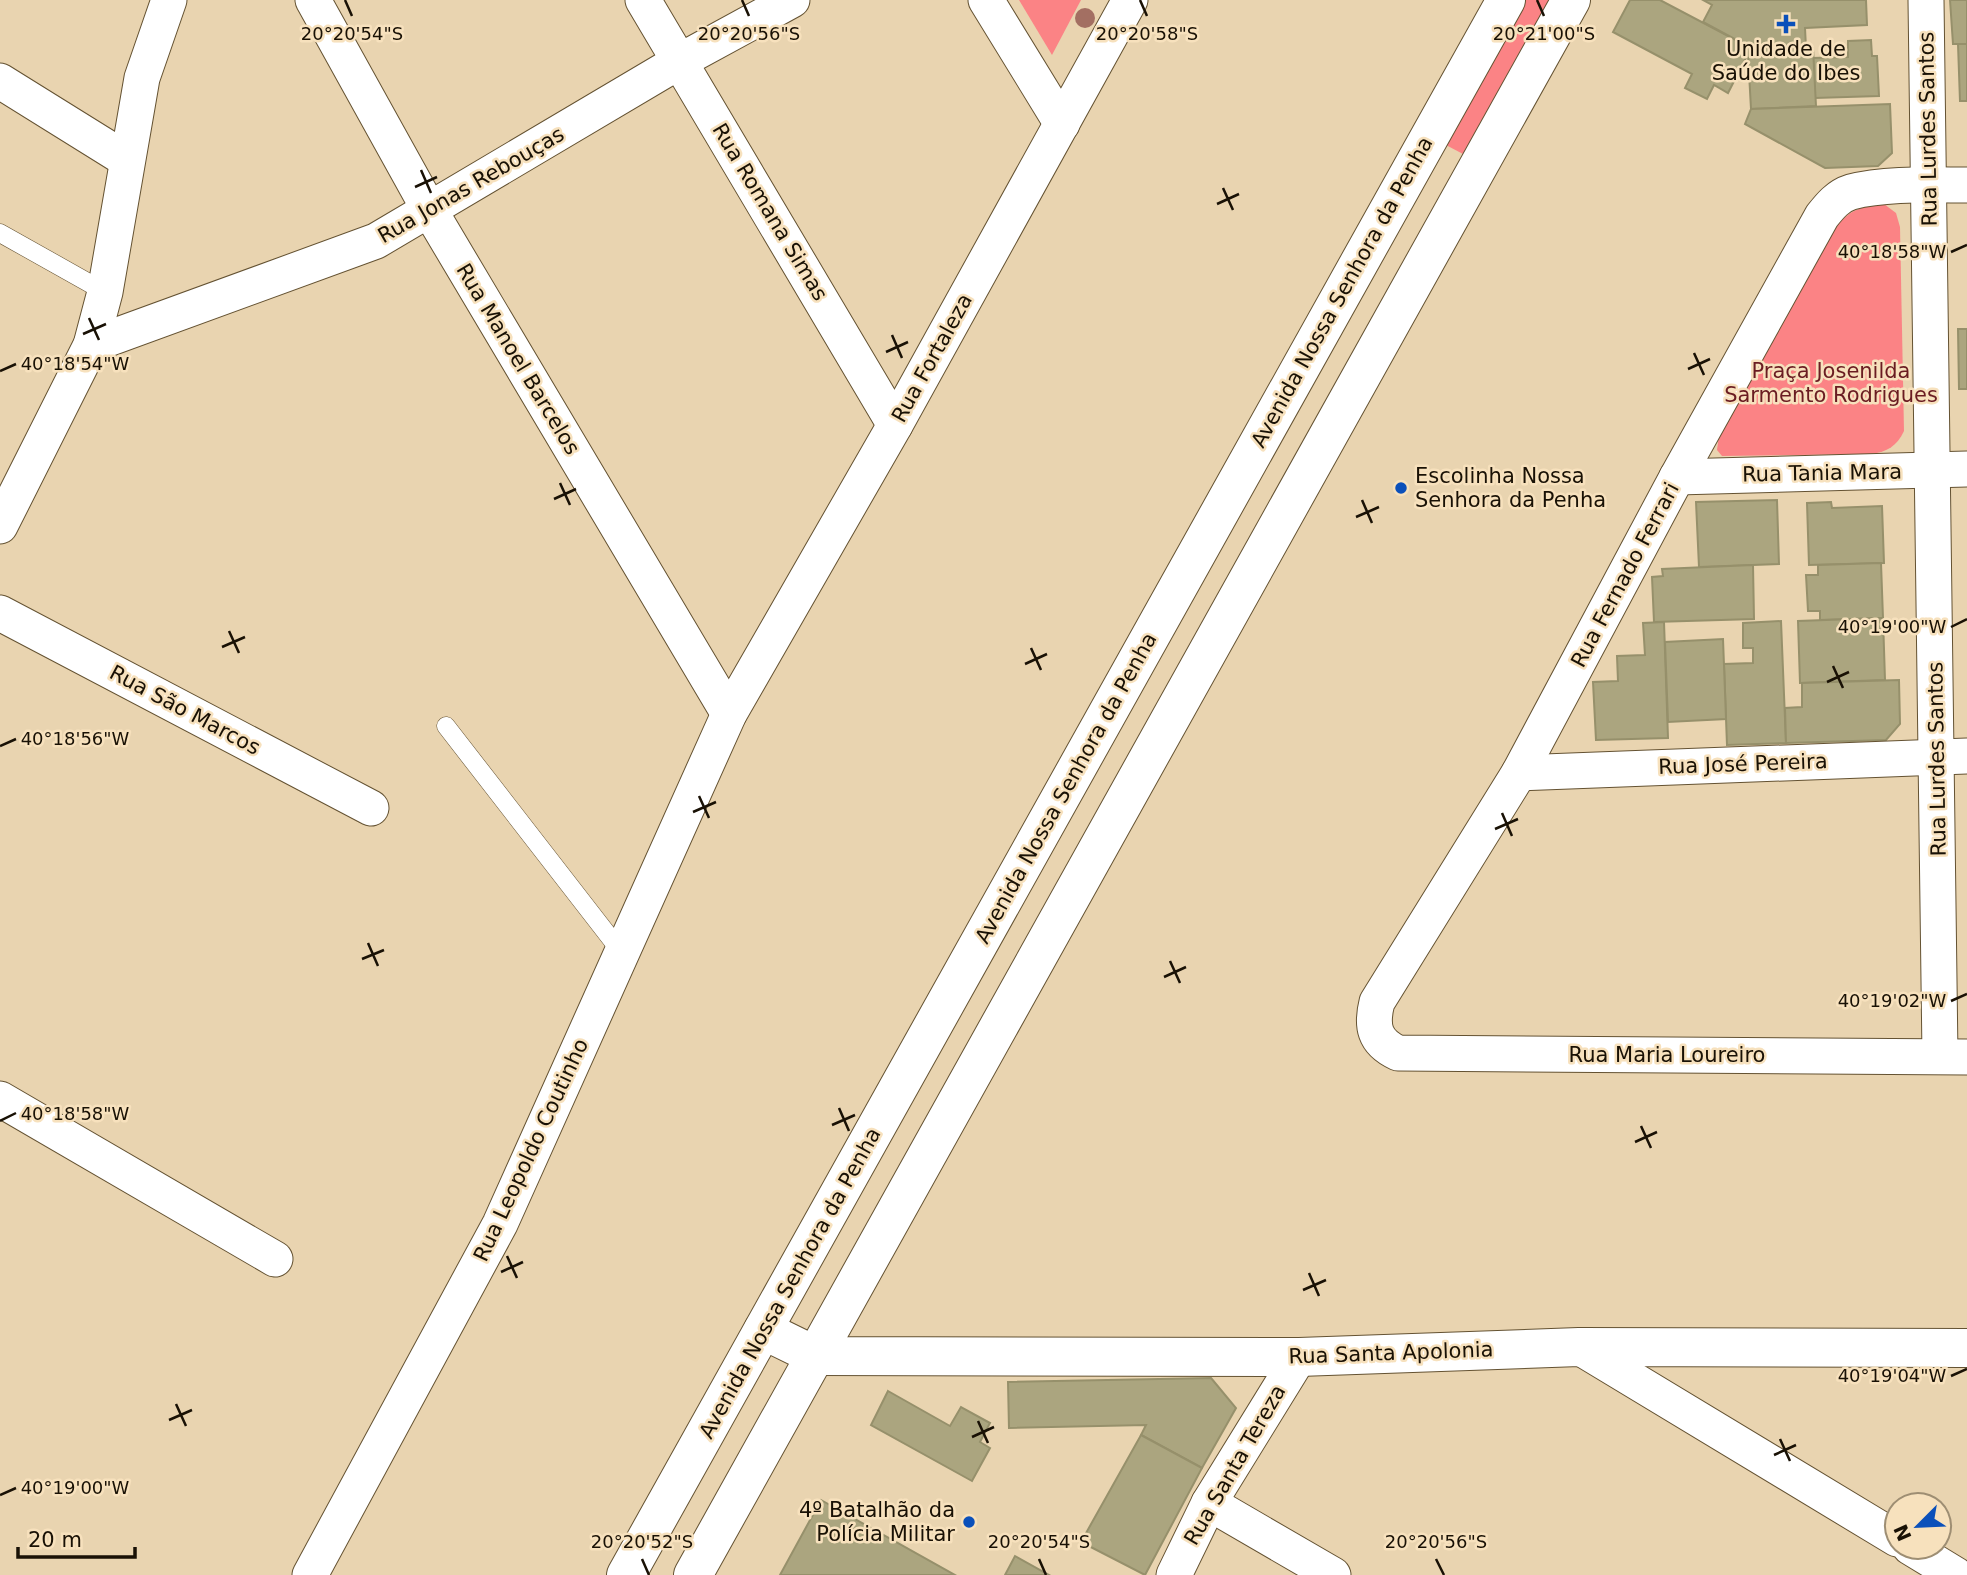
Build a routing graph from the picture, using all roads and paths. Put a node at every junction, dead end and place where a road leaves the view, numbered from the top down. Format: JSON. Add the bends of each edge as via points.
{"nodes":[{"id":1,"x":169,"y":0,"type":"edge"},
{"id":2,"x":313,"y":0,"type":"edge"},
{"id":3,"x":643,"y":0,"type":"edge"},
{"id":4,"x":792,"y":0,"type":"edge"},
{"id":5,"x":986,"y":0,"type":"edge"},
{"id":6,"x":1130,"y":0,"type":"edge"},
{"id":7,"x":1506,"y":0,"type":"edge"},
{"id":8,"x":1571,"y":0,"type":"edge"},
{"id":9,"x":1926,"y":0,"type":"edge"},
{"id":10,"x":680,"y":61,"type":"junction"},
{"id":11,"x":0,"y":81,"type":"edge"},
{"id":12,"x":1062,"y":124,"type":"junction"},
{"id":13,"x":1419,"y":154,"type":"junction"},
{"id":14,"x":127,"y":160,"type":"junction"},
{"id":15,"x":1471,"y":180,"type":"junction"},
{"id":16,"x":1929,"y":185,"type":"junction"},
{"id":17,"x":1967,"y":185,"type":"edge"},
{"id":18,"x":430,"y":211,"type":"junction"},
{"id":19,"x":0,"y":233,"type":"edge"},
{"id":20,"x":105,"y":292,"type":"junction"},
{"id":21,"x":91,"y":345,"type":"junction"},
{"id":22,"x":895,"y":425,"type":"junction"},
{"id":23,"x":1967,"y":469,"type":"edge"},
{"id":24,"x":1933,"y":470,"type":"junction"},
{"id":25,"x":1677,"y":477,"type":"junction"},
{"id":26,"x":0,"y":526,"type":"edge"},
{"id":27,"x":0,"y":613,"type":"edge"},
{"id":28,"x":729,"y":713,"type":"junction"},
{"id":29,"x":446,"y":726,"type":"dead end"},
{"id":30,"x":1952,"y":756,"type":"edge"},
{"id":31,"x":1519,"y":773,"type":"junction"},
{"id":32,"x":1073,"y":775,"type":"junction"},
{"id":33,"x":1124,"y":803,"type":"junction"},
{"id":34,"x":371,"y":808,"type":"dead end"},
{"id":35,"x":622,"y":953,"type":"junction"},
{"id":36,"x":1375,"y":1033,"type":"joint"},
{"id":37,"x":922,"y":1045,"type":"junction"},
{"id":38,"x":1954,"y":1057,"type":"edge"},
{"id":39,"x":972,"y":1074,"type":"junction"},
{"id":40,"x":0,"y":1099,"type":"edge"},
{"id":41,"x":275,"y":1259,"type":"dead end"},
{"id":42,"x":763,"y":1330,"type":"junction"},
{"id":43,"x":1579,"y":1347,"type":"junction"},
{"id":44,"x":1967,"y":1348,"type":"edge"},
{"id":45,"x":816,"y":1356,"type":"junction"},
{"id":46,"x":1299,"y":1357,"type":"junction"},
{"id":47,"x":1209,"y":1503,"type":"junction"},
{"id":48,"x":1883,"y":1531,"type":"edge"},
{"id":49,"x":1933,"y":1561,"type":"edge"},
{"id":50,"x":310,"y":1575,"type":"edge"},
{"id":51,"x":626,"y":1575,"type":"edge"},
{"id":52,"x":694,"y":1575,"type":"edge"},
{"id":53,"x":1174,"y":1575,"type":"edge"},
{"id":54,"x":1333,"y":1575,"type":"edge"},
{"id":55,"x":1956,"y":1575,"type":"edge"}],
"edges":[{"from":1,"to":14,"type":"street","via":[[142,78]]},
{"from":2,"to":18,"type":"street","name":"Rua Manoel Barcelos"},
{"from":3,"to":10,"type":"street","name":"Rua Romana Simas"},
{"from":4,"to":10,"type":"street","name":"Rua Jonas Rebouças"},
{"from":5,"to":12,"type":"street"},
{"from":6,"to":12,"type":"street","name":"Rua Fortaleza"},
{"from":7,"to":13,"type":"street","name":"Avenida Nossa Senhora da Penha"},
{"from":8,"to":15,"type":"street"},
{"from":9,"to":16,"type":"street","name":"Rua Lurdes Santos"},
{"from":10,"to":18,"type":"street","name":"Rua Jonas Rebouças"},
{"from":10,"to":22,"type":"street","name":"Rua Romana Simas"},
{"from":11,"to":14,"type":"street"},
{"from":12,"to":22,"type":"street","name":"Rua Fortaleza"},
{"from":13,"to":15,"type":"street"},
{"from":13,"to":32,"type":"street","name":"Avenida Nossa Senhora da Penha"},
{"from":14,"to":20,"type":"street"},
{"from":15,"to":33,"type":"street"},
{"from":16,"to":17,"type":"street","name":"Rua Fernado Ferrari"},
{"from":16,"to":24,"type":"street","name":"Rua Lurdes Santos"},
{"from":16,"to":25,"type":"street","name":"Rua Fernado Ferrari","via":[[1850,192],[1834,201]]},
{"from":18,"to":21,"type":"street","name":"Rua Jonas Rebouças","via":[[376,241]]},
{"from":18,"to":28,"type":"street","name":"Rua Manoel Barcelos"},
{"from":19,"to":20,"type":"lane"},
{"from":20,"to":21,"type":"street"},
{"from":21,"to":26,"type":"street"},
{"from":22,"to":28,"type":"street","name":"Rua Fortaleza"},
{"from":23,"to":24,"type":"street","name":"Rua Tania Mara"},
{"from":24,"to":25,"type":"street","name":"Rua Tania Mara"},
{"from":24,"to":30,"type":"street","name":"Rua Lurdes Santos"},
{"from":25,"to":31,"type":"street","name":"Rua Fernado Ferrari"},
{"from":27,"to":34,"type":"street","name":"Rua São Marcos"},
{"from":28,"to":35,"type":"street","name":"Rua Leopoldo Coutinho"},
{"from":29,"to":35,"type":"lane"},
{"from":30,"to":31,"type":"street","name":"Rua José Pereira"},
{"from":30,"to":38,"type":"street","name":"Rua Lurdes Santos"},
{"from":31,"to":36,"type":"street","name":"Rua Fernado Ferrari","via":[[1377,1002]]},
{"from":32,"to":33,"type":"street"},
{"from":32,"to":37,"type":"street","name":"Avenida Nossa Senhora da Penha"},
{"from":33,"to":39,"type":"street"},
{"from":35,"to":50,"type":"street","name":"Rua Leopoldo Coutinho","via":[[500,1224]]},
{"from":36,"to":38,"type":"street","name":"Rua Maria Loureiro","via":[[1383,1046],[1398,1053]]},
{"from":37,"to":39,"type":"street"},
{"from":37,"to":42,"type":"street","name":"Avenida Nossa Senhora da Penha"},
{"from":39,"to":45,"type":"street"},
{"from":40,"to":41,"type":"street"},
{"from":42,"to":45,"type":"street"},
{"from":42,"to":51,"type":"street","name":"Avenida Nossa Senhora da Penha"},
{"from":43,"to":44,"type":"street","name":"Rua Santa Apolonia"},
{"from":43,"to":46,"type":"street","name":"Rua Santa Apolonia"},
{"from":43,"to":48,"type":"street"},
{"from":45,"to":46,"type":"street","name":"Rua Santa Apolonia"},
{"from":45,"to":52,"type":"street"},
{"from":46,"to":47,"type":"street","name":"Rua Santa Tereza"},
{"from":47,"to":53,"type":"street","name":"Rua Santa Tereza"},
{"from":47,"to":54,"type":"street"},
{"from":49,"to":55,"type":"street"}]}
